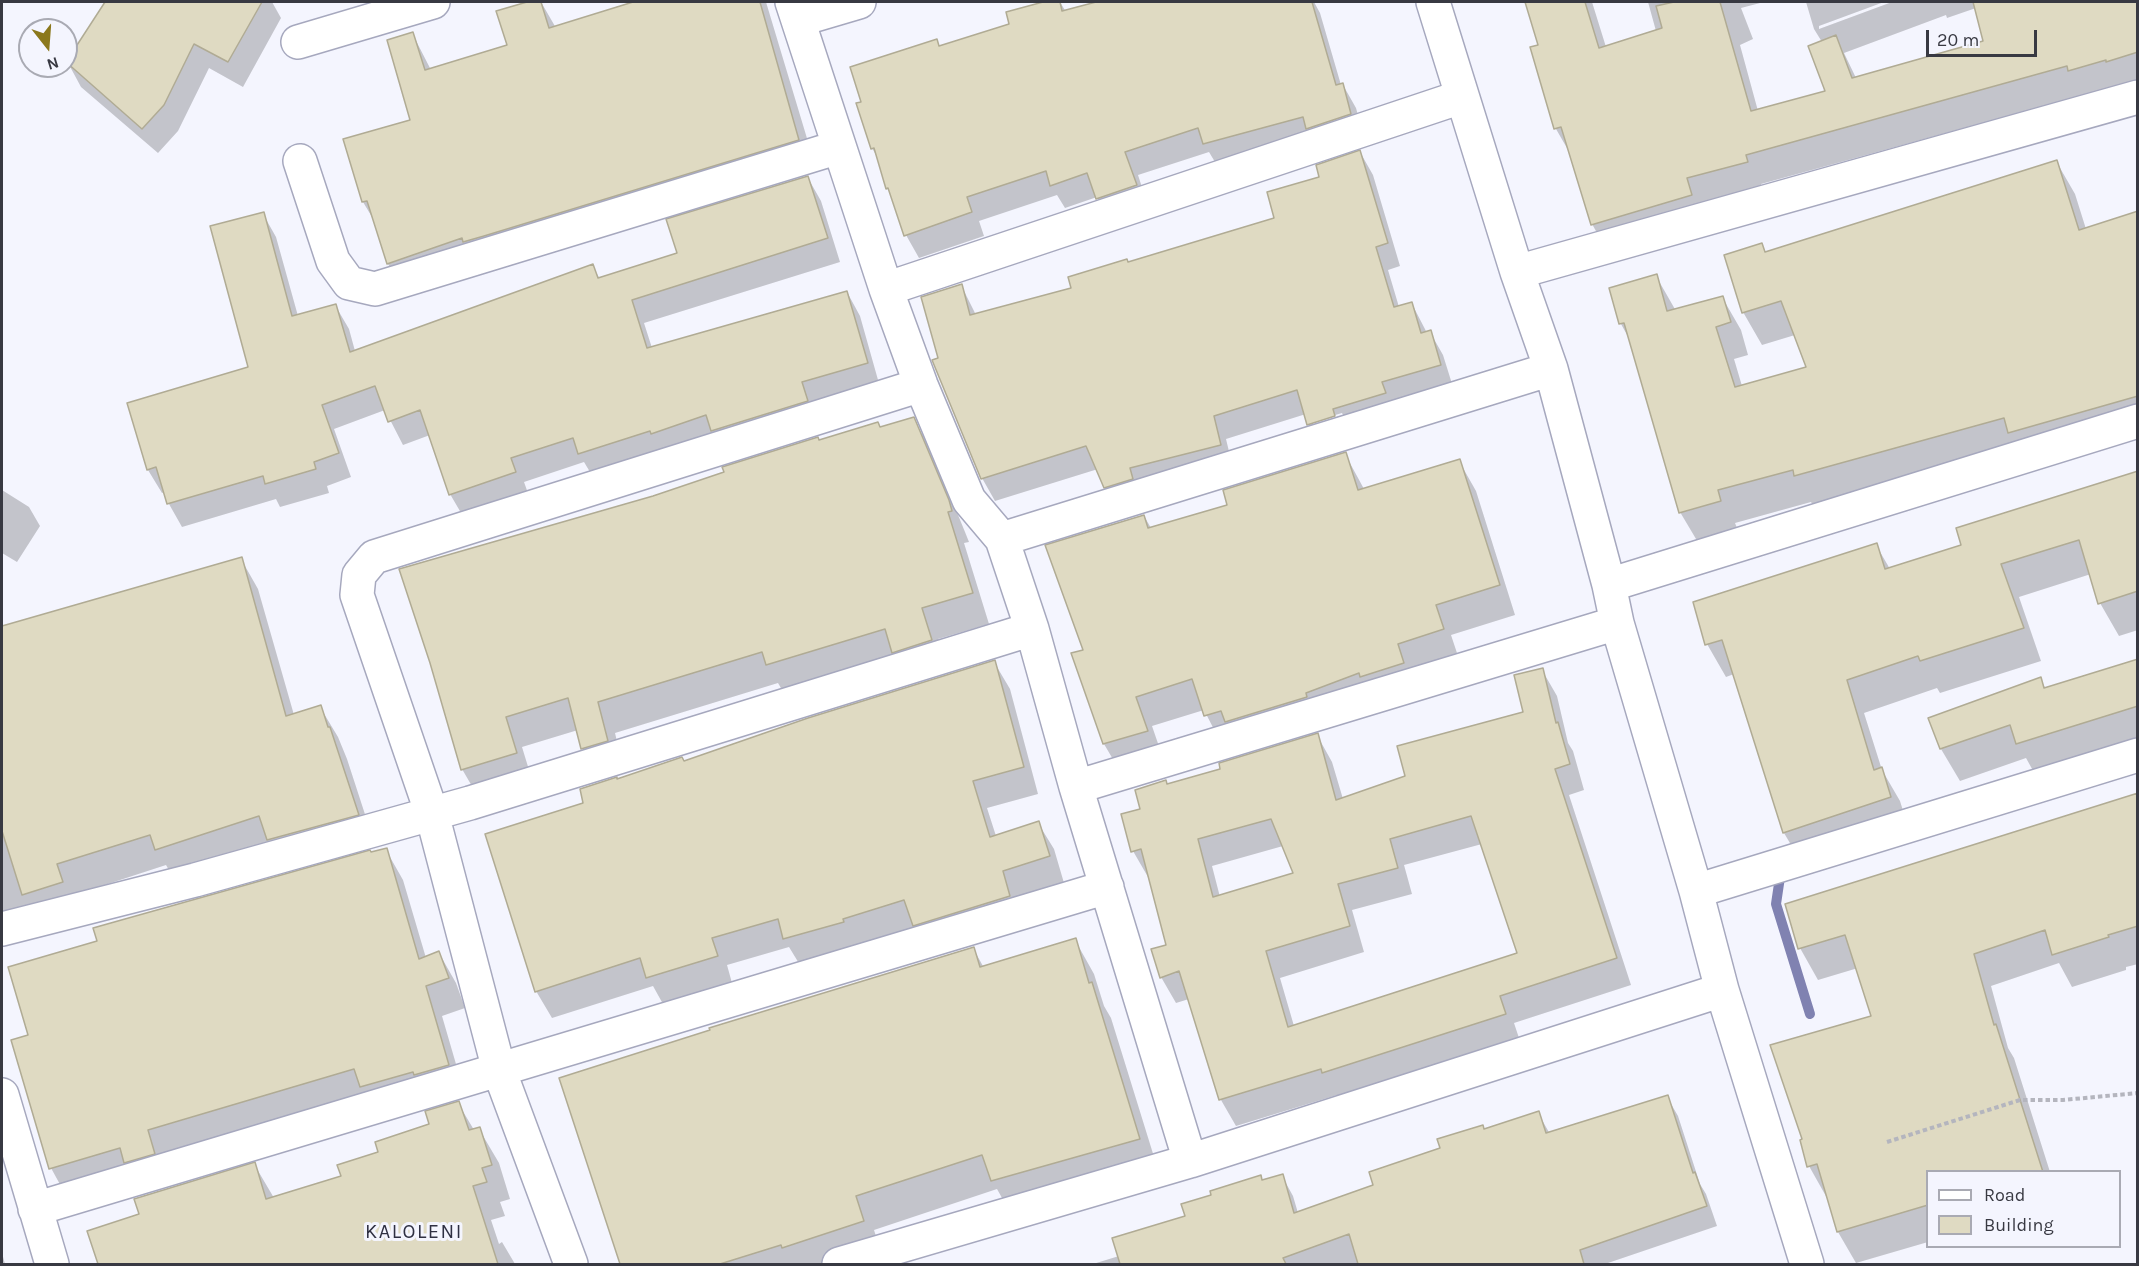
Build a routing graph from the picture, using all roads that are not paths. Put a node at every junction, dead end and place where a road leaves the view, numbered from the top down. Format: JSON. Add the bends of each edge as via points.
{"nodes":[{"id":1,"x":433,"y":2,"type":"edge"},
{"id":2,"x":859,"y":2,"type":"edge"},
{"id":3,"x":1433,"y":2,"type":"edge"},
{"id":4,"x":795,"y":11,"type":"edge"},
{"id":5,"x":298,"y":42,"type":"dead end"},
{"id":6,"x":1461,"y":96,"type":"junction"},
{"id":7,"x":2138,"y":97,"type":"edge"},
{"id":8,"x":839,"y":147,"type":"junction"},
{"id":9,"x":300,"y":161,"type":"dead end"},
{"id":10,"x":1517,"y":272,"type":"junction"},
{"id":11,"x":886,"y":289,"type":"junction"},
{"id":12,"x":1551,"y":369,"type":"junction"},
{"id":13,"x":921,"y":385,"type":"junction"},
{"id":14,"x":2138,"y":421,"type":"edge"},
{"id":15,"x":1002,"y":539,"type":"junction"},
{"id":16,"x":1609,"y":585,"type":"junction"},
{"id":17,"x":1617,"y":623,"type":"junction"},
{"id":18,"x":1032,"y":629,"type":"junction"},
{"id":19,"x":2138,"y":755,"type":"edge"},
{"id":20,"x":1076,"y":787,"type":"junction"},
{"id":21,"x":432,"y":814,"type":"junction"},
{"id":22,"x":1107,"y":887,"type":"junction"},
{"id":23,"x":1696,"y":891,"type":"junction"},
{"id":24,"x":2,"y":929,"type":"edge"},
{"id":25,"x":1722,"y":990,"type":"junction"},
{"id":26,"x":499,"y":1070,"type":"junction"},
{"id":27,"x":2,"y":1095,"type":"edge"},
{"id":28,"x":1190,"y":1161,"type":"junction"},
{"id":29,"x":35,"y":1209,"type":"junction"},
{"id":30,"x":52,"y":1264,"type":"edge"},
{"id":31,"x":571,"y":1264,"type":"edge"},
{"id":32,"x":838,"y":1264,"type":"edge"},
{"id":33,"x":1807,"y":1264,"type":"edge"}],
"edges":[{"from":1,"to":5,"type":"street"},
{"from":2,"to":4,"type":"street"},
{"from":3,"to":6,"type":"street"},
{"from":4,"to":8,"type":"street"},
{"from":6,"to":10,"type":"street"},
{"from":6,"to":11,"type":"street"},
{"from":7,"to":10,"type":"street"},
{"from":8,"to":9,"type":"street","via":[[375,289],[349,283],[333,261]]},
{"from":8,"to":11,"type":"street"},
{"from":10,"to":12,"type":"street"},
{"from":11,"to":13,"type":"street"},
{"from":12,"to":15,"type":"street"},
{"from":12,"to":16,"type":"street"},
{"from":13,"to":15,"type":"street","via":[[969,500]]},
{"from":13,"to":21,"type":"street","via":[[374,556],[359,575],[357,595]]},
{"from":14,"to":16,"type":"street"},
{"from":15,"to":18,"type":"street"},
{"from":16,"to":17,"type":"street"},
{"from":17,"to":20,"type":"street"},
{"from":17,"to":23,"type":"street"},
{"from":18,"to":20,"type":"street"},
{"from":18,"to":21,"type":"street"},
{"from":19,"to":23,"type":"street"},
{"from":20,"to":22,"type":"street"},
{"from":21,"to":24,"type":"street"},
{"from":21,"to":26,"type":"street"},
{"from":22,"to":26,"type":"street"},
{"from":22,"to":28,"type":"street"},
{"from":23,"to":25,"type":"street"},
{"from":25,"to":28,"type":"street"},
{"from":25,"to":33,"type":"street"},
{"from":26,"to":29,"type":"street"},
{"from":26,"to":31,"type":"street"},
{"from":27,"to":29,"type":"street"},
{"from":28,"to":32,"type":"street"},
{"from":29,"to":30,"type":"street"}]}
